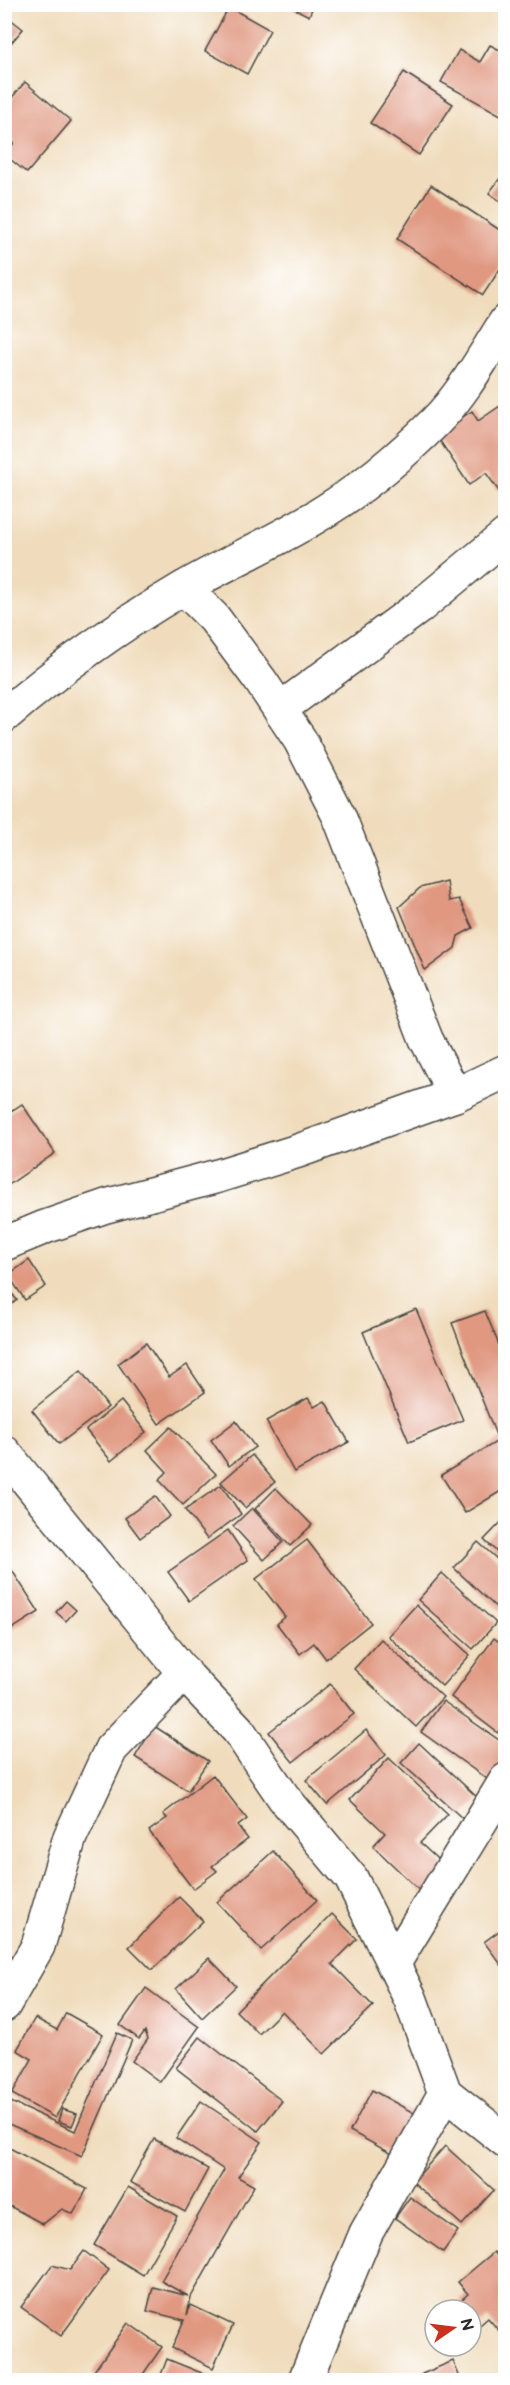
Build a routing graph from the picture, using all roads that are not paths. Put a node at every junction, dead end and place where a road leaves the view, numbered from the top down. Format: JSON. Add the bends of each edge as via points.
{"nodes":[{"id":1,"x":506,"y":321,"type":"edge"},
{"id":2,"x":506,"y":535,"type":"edge"},
{"id":3,"x":184,"y":588,"type":"junction"},
{"id":4,"x":280,"y":709,"type":"junction"},
{"id":5,"x":4,"y":716,"type":"edge"},
{"id":6,"x":506,"y":1071,"type":"edge"},
{"id":7,"x":455,"y":1095,"type":"junction"},
{"id":8,"x":4,"y":1244,"type":"edge"},
{"id":9,"x":4,"y":1452,"type":"edge"},
{"id":10,"x":184,"y":1673,"type":"junction"},
{"id":11,"x":506,"y":1780,"type":"edge"},
{"id":12,"x":394,"y":1963,"type":"junction"},
{"id":13,"x":4,"y":2005,"type":"edge"},
{"id":14,"x":445,"y":2093,"type":"junction"},
{"id":15,"x":506,"y":2141,"type":"edge"},
{"id":16,"x":305,"y":2380,"type":"edge"}],
"edges":[{"from":1,"to":3,"type":"street","via":[[437,420],[375,476],[322,514]]},
{"from":2,"to":4,"type":"street","via":[[418,608]]},
{"from":3,"to":4,"type":"street","via":[[213,618]]},
{"from":3,"to":5,"type":"street","via":[[130,620]]},
{"from":4,"to":7,"type":"street","via":[[339,816],[426,1039]]},
{"from":6,"to":7,"type":"street"},
{"from":7,"to":8,"type":"street","via":[[298,1151],[106,1206]]},
{"from":9,"to":10,"type":"street"},
{"from":10,"to":12,"type":"street","via":[[238,1730],[284,1798],[351,1878]]},
{"from":10,"to":13,"type":"street","via":[[111,1749],[70,1838],[38,1946]]},
{"from":11,"to":12,"type":"street"},
{"from":12,"to":14,"type":"street"},
{"from":14,"to":15,"type":"street"},
{"from":14,"to":16,"type":"street","via":[[366,2233]]}]}
